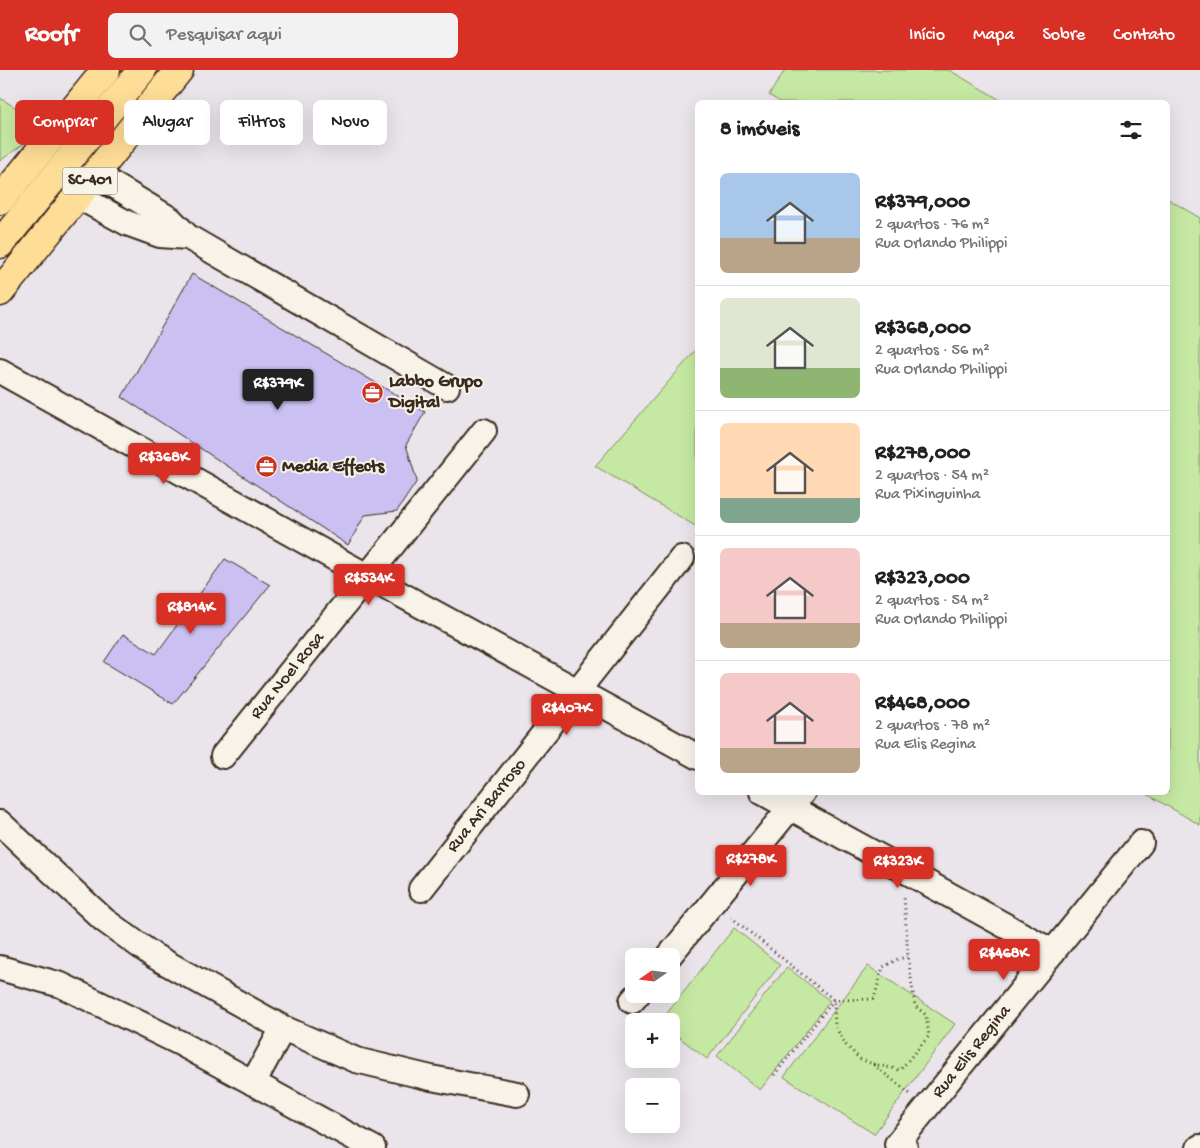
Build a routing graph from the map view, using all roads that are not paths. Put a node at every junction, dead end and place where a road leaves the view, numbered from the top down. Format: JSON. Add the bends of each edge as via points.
{"nodes":[{"id":1,"x":106,"y":70,"type":"edge"},
{"id":2,"x":142,"y":70,"type":"edge"},
{"id":3,"x":179,"y":70,"type":"edge"},
{"id":4,"x":95,"y":174,"type":"junction"},
{"id":5,"x":77,"y":196,"type":"junction"},
{"id":6,"x":0,"y":200,"type":"edge"},
{"id":7,"x":142,"y":203,"type":"junction"},
{"id":8,"x":127,"y":223,"type":"junction"},
{"id":9,"x":165,"y":227,"type":"junction"},
{"id":10,"x":0,"y":244,"type":"edge"},
{"id":11,"x":0,"y":292,"type":"edge"},
{"id":12,"x":0,"y":371,"type":"edge"},
{"id":13,"x":447,"y":387,"type":"dead end"},
{"id":14,"x":484,"y":431,"type":"dead end"},
{"id":15,"x":682,"y":558,"type":"dead end"},
{"id":16,"x":368,"y":577,"type":"junction"},
{"id":17,"x":578,"y":692,"type":"junction"},
{"id":18,"x":223,"y":756,"type":"dead end"},
{"id":19,"x":695,"y":756,"type":"edge"},
{"id":20,"x":775,"y":795,"type":"edge"},
{"id":21,"x":796,"y":800,"type":"edge"},
{"id":22,"x":0,"y":823,"type":"edge"},
{"id":23,"x":1141,"y":843,"type":"dead end"},
{"id":24,"x":421,"y":889,"type":"dead end"},
{"id":25,"x":675,"y":948,"type":"edge"},
{"id":26,"x":1053,"y":952,"type":"junction"},
{"id":27,"x":0,"y":968,"type":"edge"},
{"id":28,"x":283,"y":1028,"type":"junction"},
{"id":29,"x":253,"y":1083,"type":"junction"},
{"id":30,"x":517,"y":1094,"type":"dead end"},
{"id":31,"x":901,"y":1146,"type":"edge"},
{"id":32,"x":374,"y":1148,"type":"edge"}],
"edges":[{"from":1,"to":6,"type":"main road"},
{"from":2,"to":10,"type":"main road","number":"SC-401"},
{"from":3,"to":4,"type":"main road","number":"SC-401"},
{"from":4,"to":5,"type":"main road","number":"SC-401"},
{"from":4,"to":7,"type":"street"},
{"from":5,"to":8,"type":"street"},
{"from":5,"to":11,"type":"main road","number":"SC-401"},
{"from":7,"to":8,"type":"street"},
{"from":7,"to":9,"type":"street"},
{"from":8,"to":9,"type":"street"},
{"from":9,"to":13,"type":"street"},
{"from":12,"to":16,"type":"street"},
{"from":14,"to":16,"type":"street","name":"Rua Noel Rosa"},
{"from":15,"to":17,"type":"street","name":"Rua Ari Barroso"},
{"from":16,"to":17,"type":"street"},
{"from":16,"to":18,"type":"street","name":"Rua Noel Rosa"},
{"from":17,"to":19,"type":"street"},
{"from":17,"to":24,"type":"street","name":"Rua Ari Barroso"},
{"from":20,"to":21,"type":"street"},
{"from":21,"to":25,"type":"street"},
{"from":21,"to":26,"type":"street","via":[[903,870]]},
{"from":22,"to":28,"type":"street","via":[[104,920],[154,956]]},
{"from":23,"to":26,"type":"street","name":"Rua Elis Regina"},
{"from":26,"to":31,"type":"street","name":"Rua Elis Regina","via":[[927,1108]]},
{"from":27,"to":29,"type":"street","via":[[61,985]]},
{"from":28,"to":29,"type":"street"},
{"from":28,"to":30,"type":"street","via":[[356,1060]]},
{"from":29,"to":32,"type":"street"}]}
